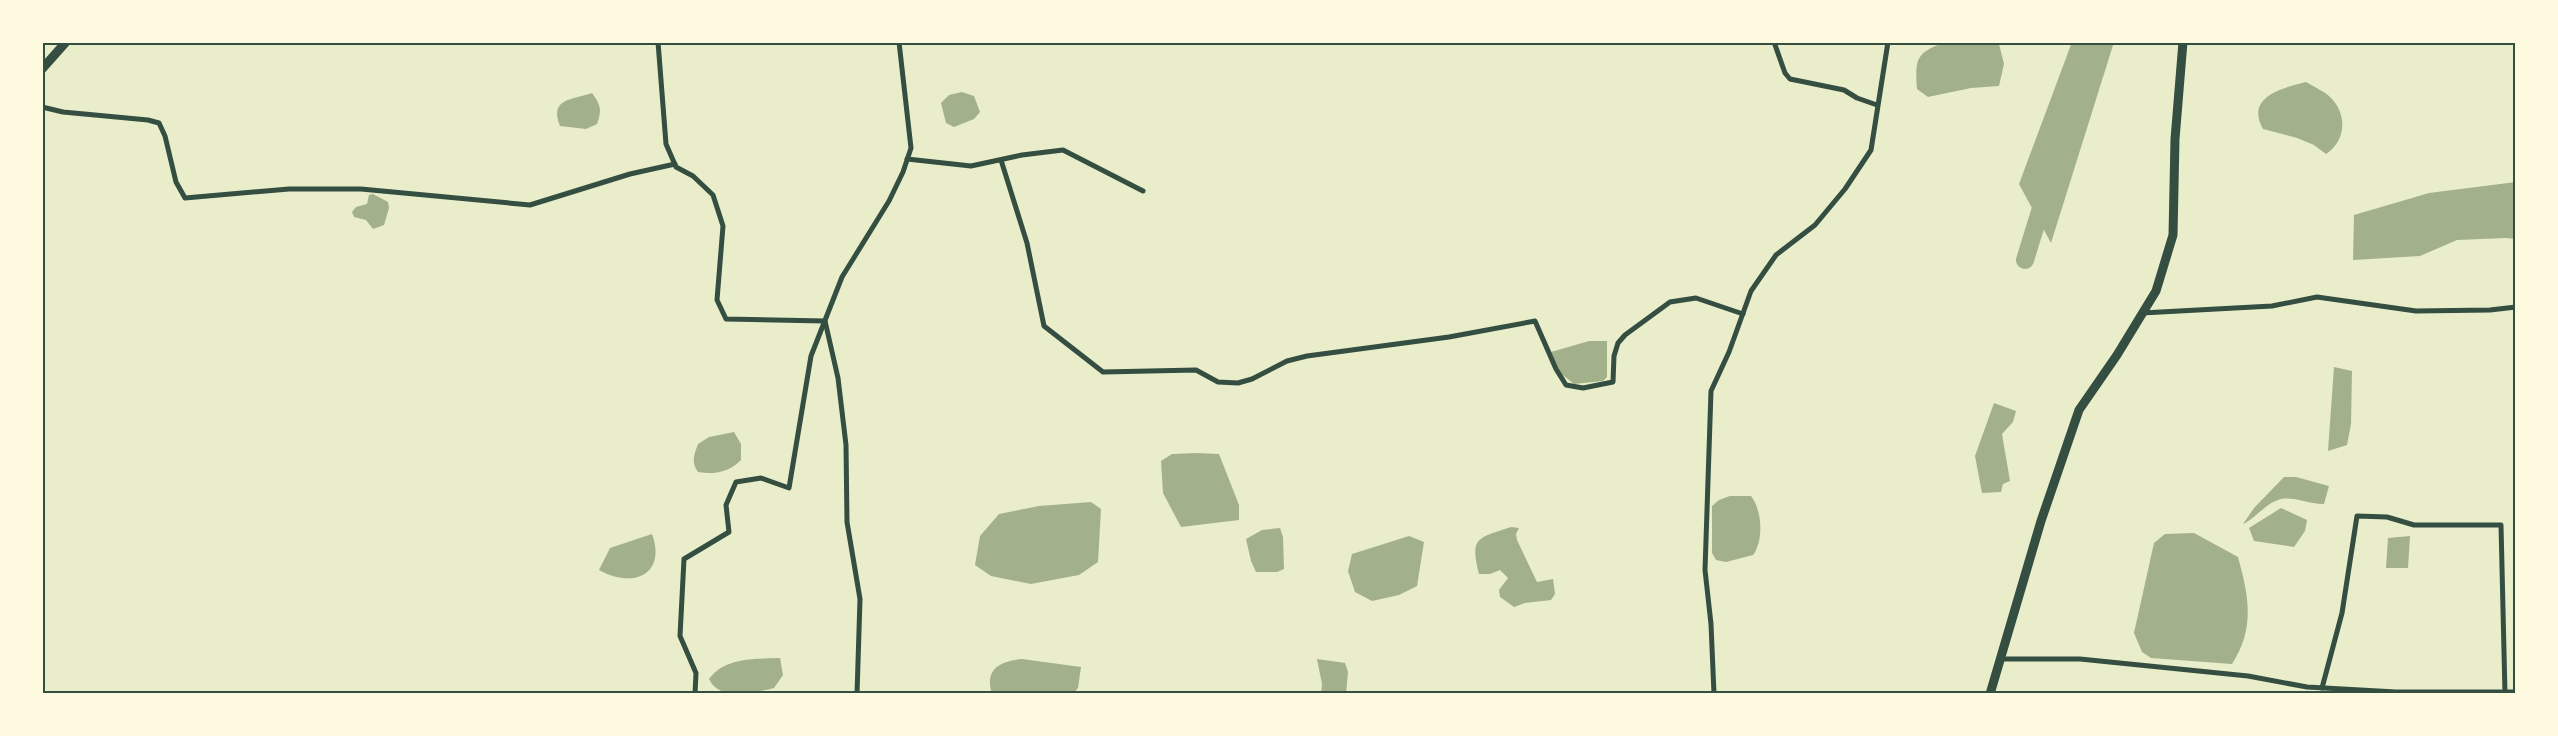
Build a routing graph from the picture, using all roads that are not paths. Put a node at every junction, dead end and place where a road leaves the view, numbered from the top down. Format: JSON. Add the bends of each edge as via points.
{"nodes":[{"id":1,"x":66,"y":42,"type":"edge"},
{"id":2,"x":658,"y":42,"type":"edge"},
{"id":3,"x":899,"y":42,"type":"edge"},
{"id":4,"x":1774,"y":42,"type":"edge"},
{"id":5,"x":1888,"y":42,"type":"edge"},
{"id":6,"x":2183,"y":42,"type":"edge"},
{"id":7,"x":42,"y":69,"type":"edge"},
{"id":8,"x":1877,"y":105,"type":"junction"},
{"id":9,"x":42,"y":107,"type":"edge"},
{"id":10,"x":907,"y":159,"type":"junction"},
{"id":11,"x":1001,"y":160,"type":"junction"},
{"id":12,"x":675,"y":164,"type":"junction"},
{"id":13,"x":1143,"y":190,"type":"dead end"},
{"id":14,"x":2516,"y":307,"type":"edge"},
{"id":15,"x":2142,"y":313,"type":"junction"},
{"id":16,"x":1743,"y":314,"type":"junction"},
{"id":17,"x":825,"y":321,"type":"junction"},
{"id":18,"x":2000,"y":659,"type":"junction"},
{"id":19,"x":2322,"y":688,"type":"junction"},
{"id":20,"x":2516,"y":692,"type":"edge"},
{"id":21,"x":2505,"y":693,"type":"edge"},
{"id":22,"x":695,"y":694,"type":"edge"},
{"id":23,"x":857,"y":694,"type":"edge"},
{"id":24,"x":1714,"y":694,"type":"edge"},
{"id":25,"x":1990,"y":694,"type":"edge"}],
"edges":[{"from":1,"to":7,"type":"highway"},
{"from":2,"to":12,"type":"street","via":[[666,144]]},
{"from":3,"to":10,"type":"street","via":[[911,148]]},
{"from":4,"to":8,"type":"street","via":[[1790,79],[1844,90]]},
{"from":5,"to":8,"type":"street"},
{"from":6,"to":15,"type":"highway","via":[[2173,235],[2156,291]]},
{"from":8,"to":16,"type":"street","via":[[1870,150],[1864,160],[1815,225],[1776,255],[1751,291]]},
{"from":9,"to":12,"type":"street","via":[[159,123],[176,182],[185,198],[289,189],[361,189],[530,205]]},
{"from":10,"to":11,"type":"street","via":[[971,166]]},
{"from":10,"to":17,"type":"street","via":[[889,201],[842,277]]},
{"from":11,"to":13,"type":"street","via":[[1063,150]]},
{"from":11,"to":16,"type":"street","via":[[1027,243],[1044,326],[1103,372],[1196,370],[1218,382],[1238,383],[1307,356],[1535,321],[1566,385],[1583,388],[1613,382],[1618,343],[1670,302],[1696,298]]},
{"from":12,"to":17,"type":"street","via":[[713,195],[723,226],[717,300],[726,319]]},
{"from":14,"to":15,"type":"street","via":[[2416,311],[2317,297],[2271,306]]},
{"from":15,"to":18,"type":"highway","via":[[2079,410]]},
{"from":16,"to":24,"type":"street","via":[[1711,391],[1705,570]]},
{"from":17,"to":22,"type":"street","via":[[811,356],[789,488],[761,478],[736,482],[726,505],[729,532],[684,559],[680,636],[696,673]]},
{"from":17,"to":23,"type":"street","via":[[838,378],[846,445],[847,522],[861,599]]},
{"from":18,"to":19,"type":"street","via":[[2080,659],[2248,676]]},
{"from":18,"to":25,"type":"highway"},
{"from":19,"to":21,"type":"street"},
{"from":19,"to":21,"type":"street","via":[[2342,613],[2357,516],[2367,516],[2414,525],[2501,525]]},
{"from":20,"to":21,"type":"street"}]}
